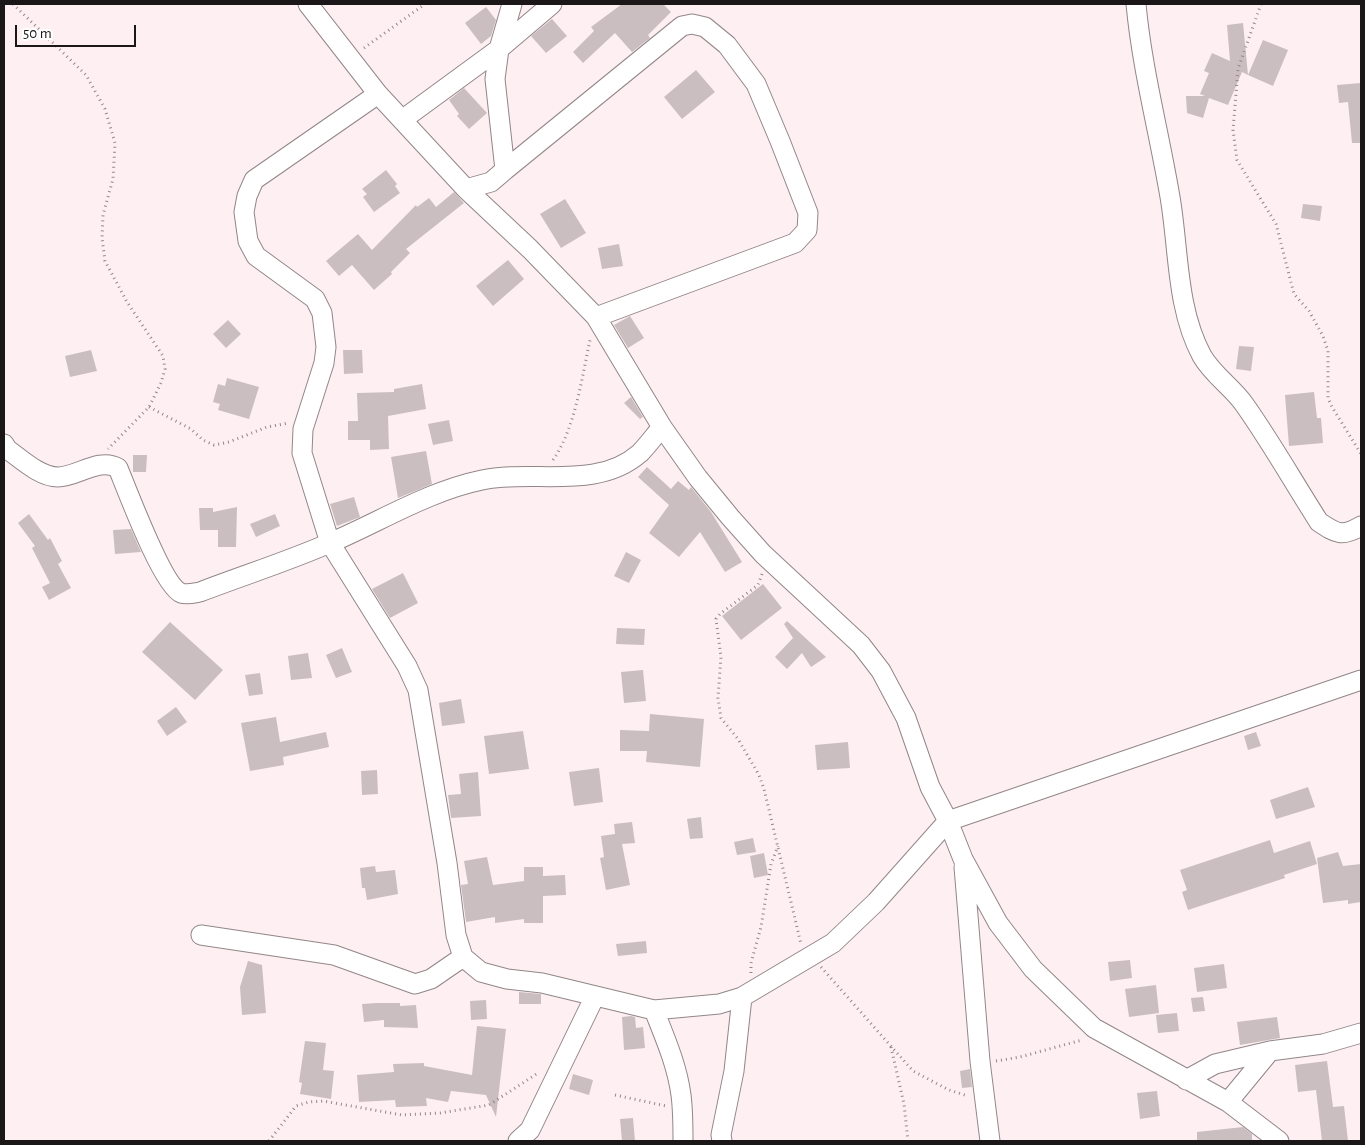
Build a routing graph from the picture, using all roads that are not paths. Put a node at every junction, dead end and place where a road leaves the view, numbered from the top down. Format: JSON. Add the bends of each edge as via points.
{"nodes":[{"id":1,"x":308,"y":4,"type":"edge"},
{"id":2,"x":512,"y":4,"type":"edge"},
{"id":3,"x":552,"y":4,"type":"edge"},
{"id":4,"x":1136,"y":4,"type":"edge"},
{"id":5,"x":499,"y":49,"type":"junction"},
{"id":6,"x":378,"y":94,"type":"junction"},
{"id":7,"x":402,"y":120,"type":"junction"},
{"id":8,"x":505,"y":170,"type":"junction"},
{"id":9,"x":466,"y":189,"type":"junction"},
{"id":10,"x":596,"y":317,"type":"junction"},
{"id":11,"x":662,"y":427,"type":"junction"},
{"id":12,"x":4,"y":444,"type":"edge"},
{"id":13,"x":1361,"y":526,"type":"edge"},
{"id":14,"x":330,"y":543,"type":"junction"},
{"id":15,"x":1361,"y":680,"type":"edge"},
{"id":16,"x":948,"y":821,"type":"junction"},
{"id":17,"x":963,"y":859,"type":"junction"},
{"id":18,"x":201,"y":935,"type":"dead end"},
{"id":19,"x":463,"y":957,"type":"junction"},
{"id":20,"x":746,"y":994,"type":"junction"},
{"id":21,"x":595,"y":996,"type":"junction"},
{"id":22,"x":654,"y":1010,"type":"junction"},
{"id":23,"x":1361,"y":1032,"type":"edge"},
{"id":24,"x":1270,"y":1051,"type":"junction"},
{"id":25,"x":1186,"y":1080,"type":"junction"},
{"id":26,"x":1228,"y":1102,"type":"junction"},
{"id":27,"x":518,"y":1141,"type":"edge"},
{"id":28,"x":683,"y":1141,"type":"edge"},
{"id":29,"x":722,"y":1141,"type":"edge"},
{"id":30,"x":990,"y":1141,"type":"edge"},
{"id":31,"x":1278,"y":1141,"type":"edge"}],
"edges":[{"from":1,"to":6,"type":"street"},
{"from":2,"to":5,"type":"street"},
{"from":3,"to":5,"type":"street"},
{"from":4,"to":13,"type":"street","via":[[1140,47],[1161,141],[1182,292],[1202,356],[1244,402],[1319,522],[1335,532],[1348,534]]},
{"from":5,"to":7,"type":"street"},
{"from":5,"to":8,"type":"street","via":[[495,79]]},
{"from":6,"to":7,"type":"street"},
{"from":6,"to":14,"type":"street","via":[[254,180],[244,212],[245,230],[256,256],[315,300],[322,313],[326,347],[324,364],[303,429],[302,453]]},
{"from":7,"to":9,"type":"street"},
{"from":8,"to":9,"type":"street","via":[[491,182]]},
{"from":8,"to":10,"type":"street","via":[[682,26],[704,27],[727,45],[756,84],[808,213],[807,230],[795,243]]},
{"from":9,"to":10,"type":"street"},
{"from":10,"to":11,"type":"street"},
{"from":11,"to":14,"type":"street","via":[[640,453],[623,464],[586,475],[484,479],[457,486]]},
{"from":11,"to":16,"type":"street","via":[[698,478],[763,554],[861,645],[881,671],[906,718],[930,787]]},
{"from":12,"to":14,"type":"street","via":[[47,476],[59,478],[107,465],[118,468],[153,552],[171,584],[180,592],[200,592]]},
{"from":14,"to":19,"type":"street","via":[[407,666],[418,690],[456,935]]},
{"from":15,"to":16,"type":"street"},
{"from":16,"to":17,"type":"street"},
{"from":16,"to":20,"type":"street","via":[[876,902],[833,943]]},
{"from":17,"to":25,"type":"street","via":[[998,923],[1033,969],[1094,1028]]},
{"from":17,"to":30,"type":"street"},
{"from":18,"to":19,"type":"street","via":[[334,955],[415,984],[431,979]]},
{"from":19,"to":21,"type":"street","via":[[481,972]]},
{"from":20,"to":22,"type":"street","via":[[719,1004]]},
{"from":20,"to":29,"type":"street"},
{"from":21,"to":22,"type":"street"},
{"from":21,"to":27,"type":"street","via":[[530,1130]]},
{"from":22,"to":28,"type":"street","via":[[671,1052],[681,1095]]},
{"from":23,"to":24,"type":"street","via":[[1323,1044]]},
{"from":24,"to":25,"type":"street","via":[[1215,1064]]},
{"from":24,"to":26,"type":"street"},
{"from":25,"to":26,"type":"street"},
{"from":26,"to":31,"type":"street"}]}
